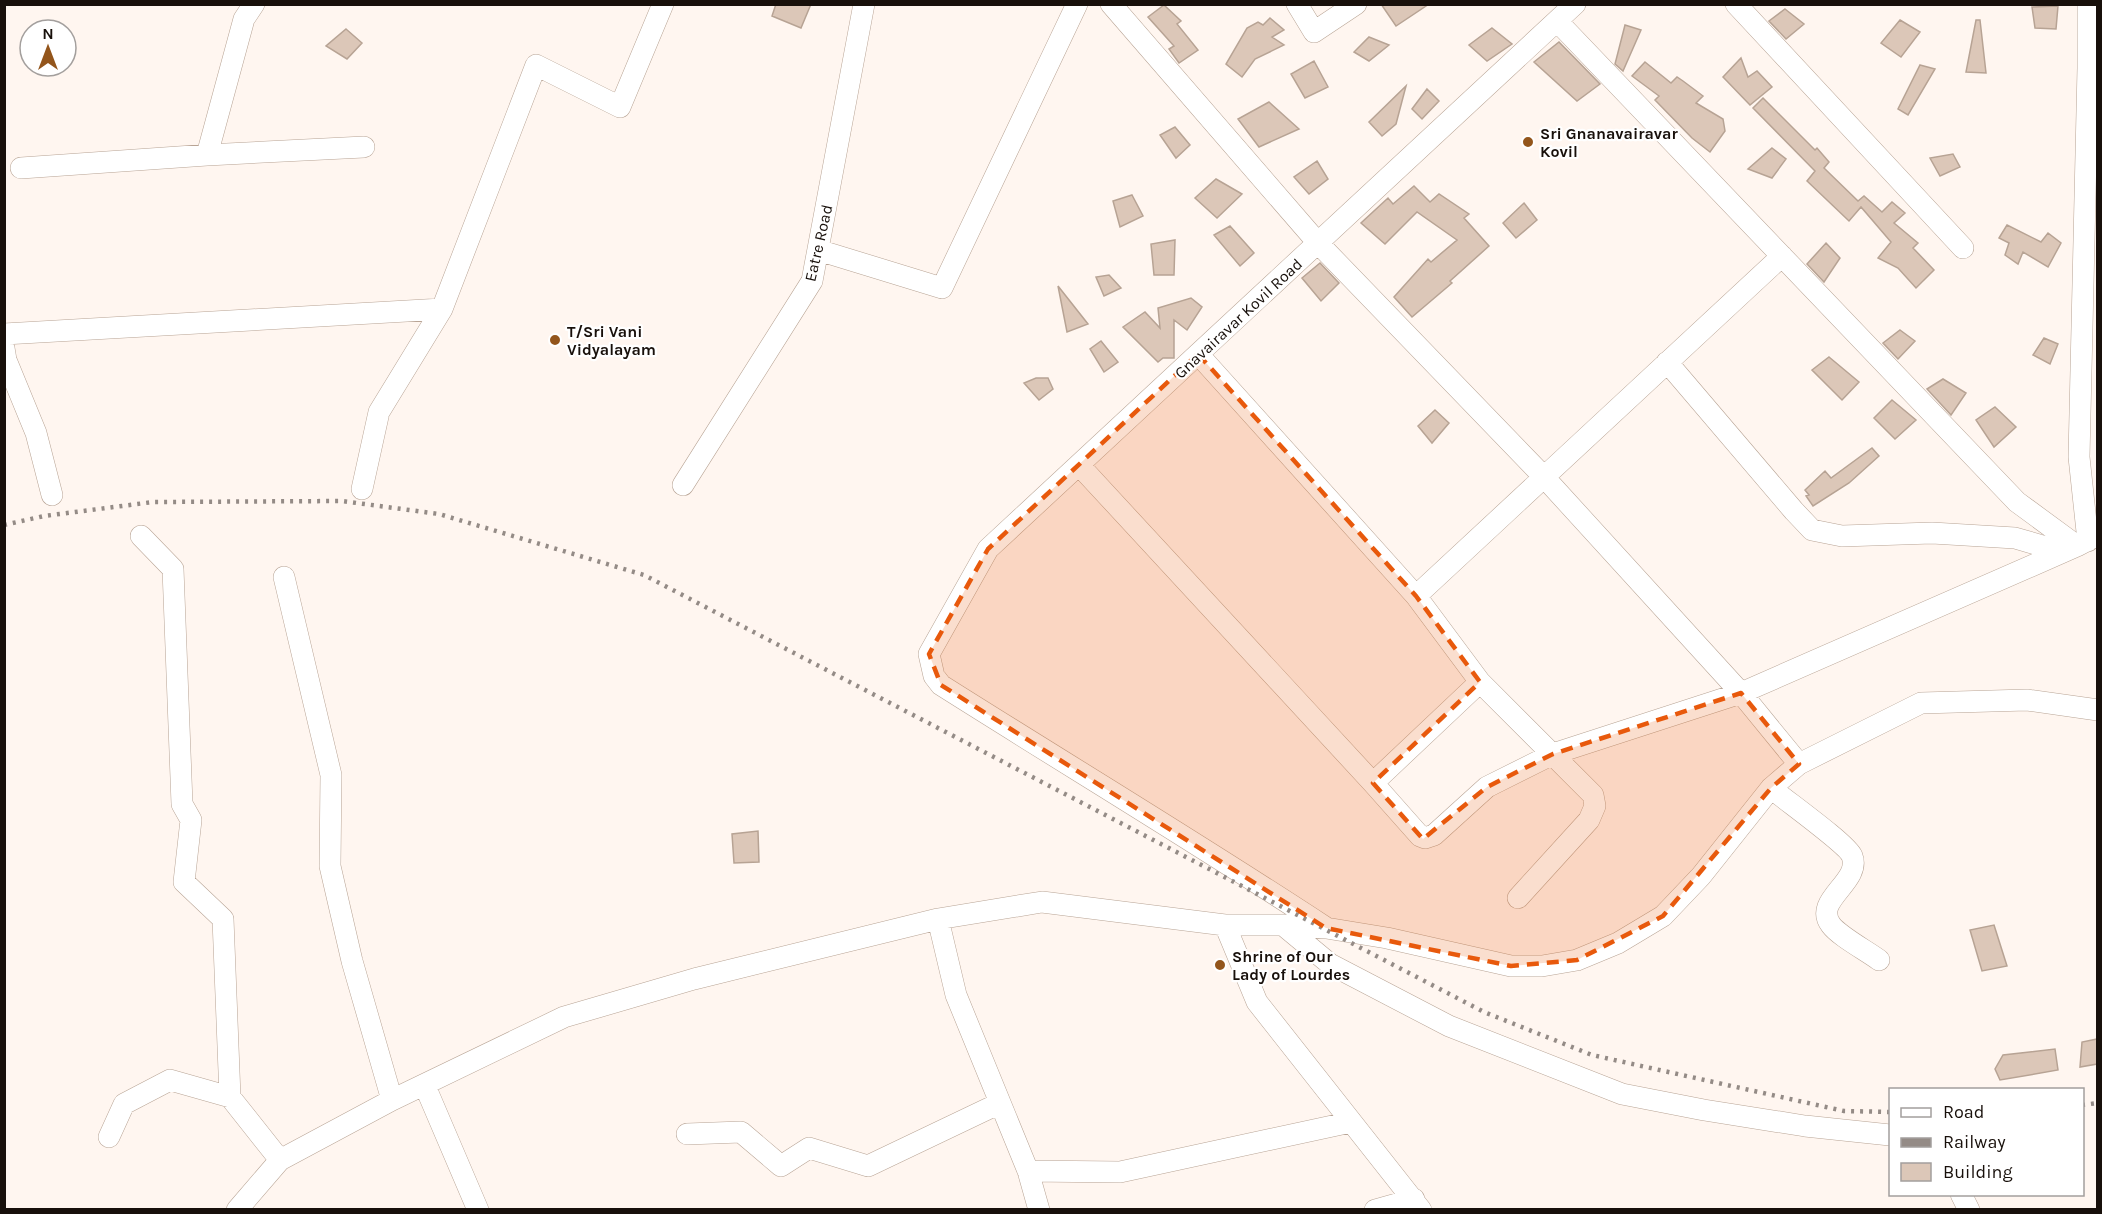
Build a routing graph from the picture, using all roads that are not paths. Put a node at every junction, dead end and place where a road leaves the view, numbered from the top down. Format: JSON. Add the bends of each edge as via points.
{"nodes":[{"id":1,"x":254,"y":4,"type":"edge"},
{"id":2,"x":663,"y":4,"type":"edge"},
{"id":3,"x":864,"y":4,"type":"edge"},
{"id":4,"x":1077,"y":4,"type":"edge"},
{"id":5,"x":1111,"y":4,"type":"edge"},
{"id":6,"x":1297,"y":4,"type":"edge"},
{"id":7,"x":1356,"y":4,"type":"edge"},
{"id":8,"x":1575,"y":4,"type":"edge"},
{"id":9,"x":1736,"y":4,"type":"edge"},
{"id":10,"x":2088,"y":4,"type":"edge"},
{"id":11,"x":1557,"y":21,"type":"junction"},
{"id":12,"x":364,"y":147,"type":"dead end"},
{"id":13,"x":207,"y":155,"type":"junction"},
{"id":14,"x":21,"y":168,"type":"dead end"},
{"id":15,"x":1318,"y":243,"type":"junction"},
{"id":16,"x":1963,"y":248,"type":"dead end"},
{"id":17,"x":818,"y":250,"type":"junction"},
{"id":18,"x":1782,"y":256,"type":"junction"},
{"id":19,"x":442,"y":309,"type":"junction"},
{"id":20,"x":4,"y":334,"type":"edge"},
{"id":21,"x":1198,"y":354,"type":"junction"},
{"id":22,"x":5,"y":356,"type":"edge"},
{"id":23,"x":1667,"y":362,"type":"junction"},
{"id":24,"x":1079,"y":465,"type":"junction"},
{"id":25,"x":1544,"y":477,"type":"junction"},
{"id":26,"x":683,"y":485,"type":"dead end"},
{"id":27,"x":363,"y":489,"type":"dead end"},
{"id":28,"x":52,"y":495,"type":"dead end"},
{"id":29,"x":141,"y":536,"type":"dead end"},
{"id":30,"x":2081,"y":544,"type":"edge"},
{"id":31,"x":284,"y":577,"type":"dead end"},
{"id":32,"x":1416,"y":596,"type":"junction"},
{"id":33,"x":1480,"y":682,"type":"junction"},
{"id":34,"x":1741,"y":693,"type":"junction"},
{"id":35,"x":2097,"y":710,"type":"edge"},
{"id":36,"x":1553,"y":754,"type":"junction"},
{"id":37,"x":1799,"y":764,"type":"junction"},
{"id":38,"x":1373,"y":783,"type":"junction"},
{"id":39,"x":1771,"y":788,"type":"junction"},
{"id":40,"x":1518,"y":898,"type":"dead end"},
{"id":41,"x":938,"y":919,"type":"junction"},
{"id":42,"x":1225,"y":925,"type":"junction"},
{"id":43,"x":1282,"y":925,"type":"junction"},
{"id":44,"x":1326,"y":928,"type":"junction"},
{"id":45,"x":1879,"y":960,"type":"dead end"},
{"id":46,"x":425,"y":1086,"type":"junction"},
{"id":47,"x":230,"y":1097,"type":"junction"},
{"id":48,"x":392,"y":1100,"type":"junction"},
{"id":49,"x":1000,"y":1103,"type":"junction"},
{"id":50,"x":1351,"y":1122,"type":"junction"},
{"id":51,"x":687,"y":1134,"type":"dead end"},
{"id":52,"x":1889,"y":1135,"type":"edge"},
{"id":53,"x":109,"y":1137,"type":"dead end"},
{"id":54,"x":280,"y":1160,"type":"junction"},
{"id":55,"x":1028,"y":1170,"type":"junction"},
{"id":56,"x":1418,"y":1204,"type":"edge"},
{"id":57,"x":237,"y":1209,"type":"edge"},
{"id":58,"x":478,"y":1209,"type":"edge"},
{"id":59,"x":1039,"y":1209,"type":"edge"},
{"id":60,"x":1375,"y":1209,"type":"edge"}],
"edges":[{"from":1,"to":13,"type":"street","via":[[244,19]]},
{"from":2,"to":19,"type":"street","via":[[620,107],[536,65]]},
{"from":3,"to":17,"type":"street","name":"Eatre Road"},
{"from":4,"to":17,"type":"street","via":[[942,288]]},
{"from":5,"to":15,"type":"street"},
{"from":6,"to":7,"type":"street","via":[[1314,32]]},
{"from":8,"to":11,"type":"street","name":"Gnavairavar Kovil Road"},
{"from":9,"to":16,"type":"street"},
{"from":10,"to":30,"type":"street","via":[[2079,457]]},
{"from":11,"to":15,"type":"street","name":"Gnavairavar Kovil Road"},
{"from":11,"to":18,"type":"street"},
{"from":12,"to":13,"type":"street"},
{"from":13,"to":14,"type":"street"},
{"from":15,"to":21,"type":"street","name":"Gnavairavar Kovil Road"},
{"from":15,"to":25,"type":"street"},
{"from":17,"to":26,"type":"street","name":"Eatre Road","via":[[812,281]]},
{"from":18,"to":23,"type":"street"},
{"from":18,"to":30,"type":"street","via":[[2017,502]]},
{"from":19,"to":20,"type":"street"},
{"from":19,"to":27,"type":"street","via":[[379,412]]},
{"from":21,"to":24,"type":"street","name":"Gnavairavar Kovil Road"},
{"from":21,"to":32,"type":"street"},
{"from":22,"to":28,"type":"street","via":[[36,433]]},
{"from":23,"to":25,"type":"street"},
{"from":23,"to":30,"type":"street","via":[[1812,530],[1842,536],[1932,533]]},
{"from":24,"to":38,"type":"street"},
{"from":24,"to":44,"type":"street","name":"Gnavairavar Kovil Road","via":[[988,549],[929,654],[934,676],[941,685]]},
{"from":25,"to":32,"type":"street"},
{"from":25,"to":34,"type":"street"},
{"from":29,"to":47,"type":"street","via":[[173,569],[182,804],[191,820],[184,882],[223,919]]},
{"from":30,"to":34,"type":"street"},
{"from":31,"to":48,"type":"street","via":[[331,775],[330,866],[352,961]]},
{"from":32,"to":33,"type":"street"},
{"from":33,"to":36,"type":"street"},
{"from":33,"to":38,"type":"street"},
{"from":34,"to":36,"type":"street"},
{"from":34,"to":37,"type":"street"},
{"from":35,"to":37,"type":"street","via":[[2026,700],[1921,703]]},
{"from":36,"to":38,"type":"street","via":[[1487,787],[1434,835],[1425,838]]},
{"from":36,"to":40,"type":"street","via":[[1593,795],[1595,807],[1589,820]]},
{"from":37,"to":39,"type":"street"},
{"from":39,"to":44,"type":"street","via":[[1701,876],[1663,916],[1618,944],[1577,960],[1511,966]]},
{"from":39,"to":45,"type":"street","via":[[1851,854],[1851,874],[1828,906],[1826,917],[1832,926]]},
{"from":41,"to":42,"type":"street","via":[[1042,902]]},
{"from":41,"to":46,"type":"street","via":[[694,979],[564,1017]]},
{"from":41,"to":49,"type":"street","via":[[956,995]]},
{"from":42,"to":43,"type":"street"},
{"from":42,"to":50,"type":"street","via":[[1257,1002]]},
{"from":43,"to":44,"type":"street"},
{"from":43,"to":52,"type":"street","via":[[1330,964],[1449,1026],[1622,1094],[1805,1126]]},
{"from":46,"to":48,"type":"street"},
{"from":46,"to":58,"type":"street"},
{"from":47,"to":53,"type":"street","via":[[170,1080],[124,1104]]},
{"from":47,"to":54,"type":"street"},
{"from":48,"to":54,"type":"street"},
{"from":49,"to":51,"type":"street","via":[[868,1166],[809,1148],[781,1166],[741,1132]]},
{"from":49,"to":55,"type":"street"},
{"from":50,"to":55,"type":"street","via":[[1120,1172]]},
{"from":50,"to":56,"type":"street"},
{"from":54,"to":57,"type":"street"},
{"from":55,"to":59,"type":"street"},
{"from":56,"to":60,"type":"street"}]}
